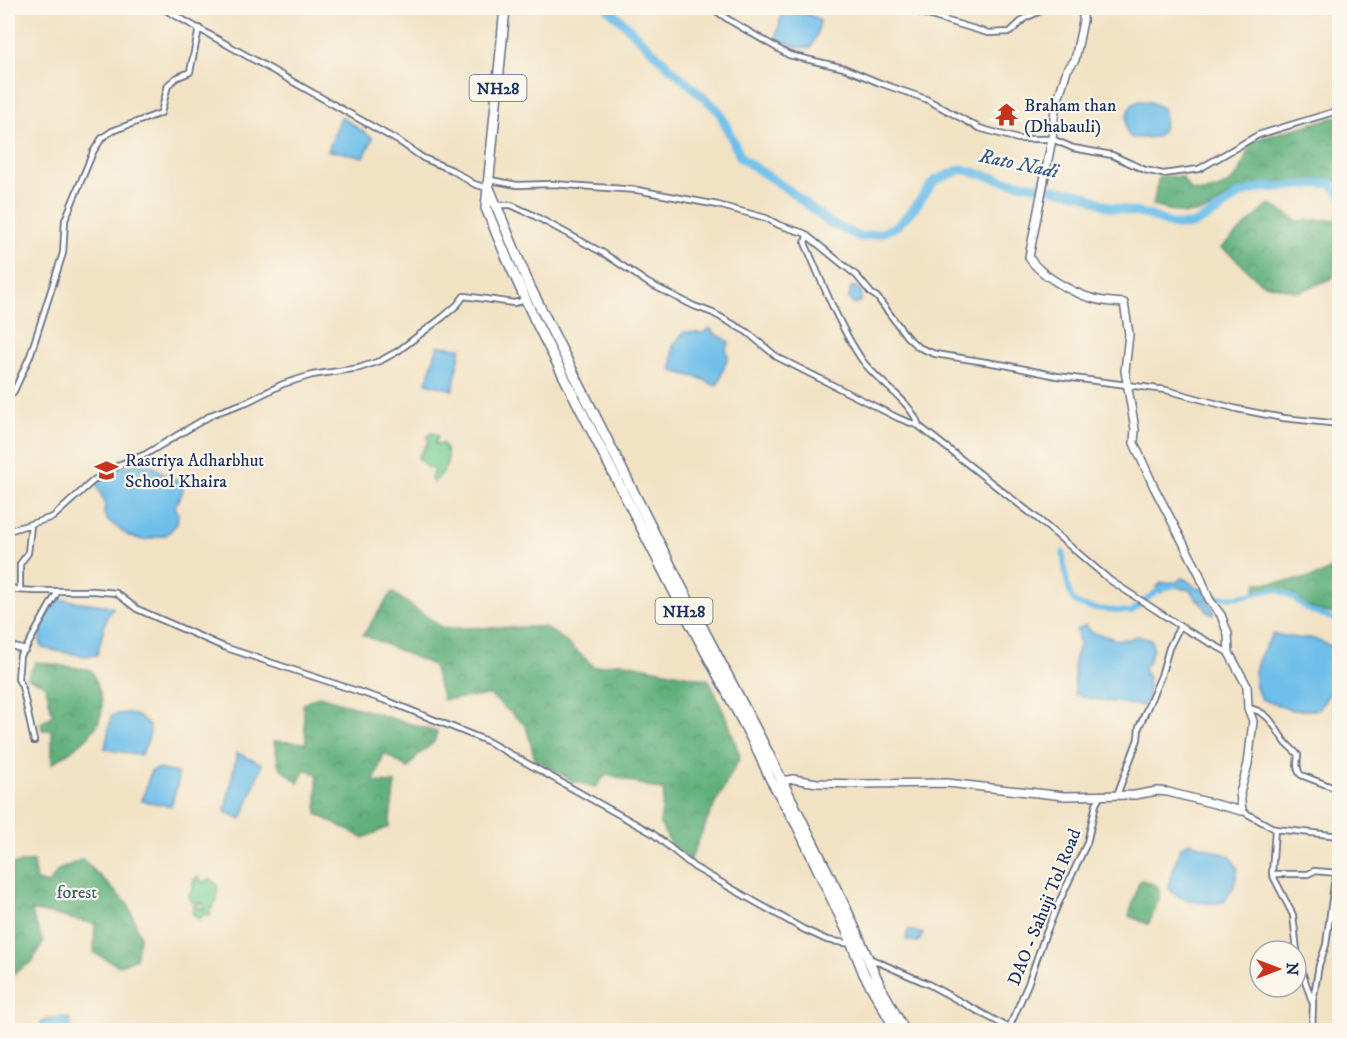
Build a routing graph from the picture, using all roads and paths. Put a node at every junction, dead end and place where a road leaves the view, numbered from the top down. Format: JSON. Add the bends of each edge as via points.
{"nodes":[{"id":1,"x":162,"y":8,"type":"edge"},
{"id":2,"x":505,"y":8,"type":"edge"},
{"id":3,"x":712,"y":8,"type":"edge"},
{"id":4,"x":904,"y":8,"type":"edge"},
{"id":5,"x":1059,"y":8,"type":"edge"},
{"id":6,"x":1069,"y":8,"type":"edge"},
{"id":7,"x":1083,"y":10,"type":"edge"},
{"id":8,"x":199,"y":28,"type":"junction"},
{"id":9,"x":1340,"y":110,"type":"edge"},
{"id":10,"x":1051,"y":142,"type":"junction"},
{"id":11,"x":490,"y":184,"type":"junction"},
{"id":12,"x":497,"y":205,"type":"junction"},
{"id":13,"x":807,"y":236,"type":"junction"},
{"id":14,"x":526,"y":300,"type":"junction"},
{"id":15,"x":1127,"y":384,"type":"junction"},
{"id":16,"x":8,"y":398,"type":"edge"},
{"id":17,"x":1340,"y":424,"type":"edge"},
{"id":18,"x":919,"y":426,"type":"junction"},
{"id":19,"x":31,"y":525,"type":"junction"},
{"id":20,"x":8,"y":531,"type":"edge"},
{"id":21,"x":8,"y":586,"type":"edge"},
{"id":22,"x":20,"y":589,"type":"junction"},
{"id":23,"x":58,"y":591,"type":"junction"},
{"id":24,"x":1180,"y":626,"type":"junction"},
{"id":25,"x":8,"y":645,"type":"edge"},
{"id":26,"x":25,"y":650,"type":"junction"},
{"id":27,"x":1229,"y":653,"type":"junction"},
{"id":28,"x":1248,"y":708,"type":"junction"},
{"id":29,"x":34,"y":741,"type":"dead end"},
{"id":30,"x":759,"y":743,"type":"junction"},
{"id":31,"x":782,"y":781,"type":"junction"},
{"id":32,"x":1340,"y":794,"type":"edge"},
{"id":33,"x":1101,"y":795,"type":"junction"},
{"id":34,"x":1117,"y":795,"type":"junction"},
{"id":35,"x":1242,"y":812,"type":"junction"},
{"id":36,"x":1275,"y":829,"type":"junction"},
{"id":37,"x":1340,"y":836,"type":"edge"},
{"id":38,"x":1340,"y":866,"type":"edge"},
{"id":39,"x":1338,"y":873,"type":"junction"},
{"id":40,"x":1272,"y":874,"type":"junction"},
{"id":41,"x":852,"y":944,"type":"junction"},
{"id":42,"x":868,"y":965,"type":"junction"},
{"id":43,"x":1313,"y":1004,"type":"junction"},
{"id":44,"x":1011,"y":1029,"type":"edge"},
{"id":45,"x":896,"y":1030,"type":"edge"},
{"id":46,"x":904,"y":1030,"type":"edge"},
{"id":47,"x":1260,"y":1030,"type":"edge"},
{"id":48,"x":1280,"y":1030,"type":"edge"},
{"id":49,"x":1312,"y":1030,"type":"edge"}],
"edges":[{"from":1,"to":8,"type":"street"},
{"from":2,"to":11,"type":"highway","number":"NH28"},
{"from":3,"to":10,"type":"street","via":[[789,55],[844,68],[926,99],[979,128],[1007,137]]},
{"from":4,"to":5,"type":"street","via":[[988,33],[1010,32],[1025,18]]},
{"from":6,"to":7,"type":"street"},
{"from":7,"to":10,"type":"street","via":[[1075,60],[1067,70],[1055,109]]},
{"from":8,"to":11,"type":"street","via":[[423,158],[474,184]]},
{"from":8,"to":16,"type":"street","via":[[190,72],[168,85],[161,113],[112,131],[93,152],[65,220],[63,253],[30,357]]},
{"from":9,"to":10,"type":"street","via":[[1258,135],[1198,169],[1163,174],[1112,155]]},
{"from":10,"to":15,"type":"street","via":[[1029,257],[1034,266],[1090,298],[1124,303],[1129,334]]},
{"from":11,"to":12,"type":"highway","number":"NH28"},
{"from":11,"to":13,"type":"street","via":[[552,184],[652,193],[766,218]]},
{"from":11,"to":14,"type":"highway","number":"NH28","via":[[486,208]]},
{"from":12,"to":18,"type":"street","via":[[511,205],[531,214],[605,254],[648,283],[739,327],[777,357]]},
{"from":12,"to":30,"type":"highway","number":"NH28","via":[[529,285]]},
{"from":13,"to":15,"type":"street","via":[[857,276],[918,347],[944,356]]},
{"from":13,"to":18,"type":"street","via":[[805,243],[834,311],[861,358],[910,409]]},
{"from":14,"to":19,"type":"street","via":[[514,303],[464,296],[436,322],[380,361],[283,384],[213,414],[146,454],[120,464],[94,480],[53,517]]},
{"from":14,"to":30,"type":"highway","number":"NH28","via":[[586,421]]},
{"from":15,"to":17,"type":"street","via":[[1284,418]]},
{"from":15,"to":27,"type":"street","via":[[1136,449],[1209,599],[1221,615]]},
{"from":18,"to":24,"type":"street","via":[[1111,580]]},
{"from":19,"to":20,"type":"street"},
{"from":19,"to":22,"type":"street","via":[[28,553],[20,564]]},
{"from":21,"to":22,"type":"street"},
{"from":22,"to":23,"type":"street"},
{"from":23,"to":26,"type":"street"},
{"from":23,"to":41,"type":"street","via":[[116,593],[137,609],[224,647],[390,702],[487,741],[652,833],[694,867],[803,929],[827,940]]},
{"from":24,"to":27,"type":"street"},
{"from":24,"to":34,"type":"street","via":[[1139,727]]},
{"from":25,"to":26,"type":"street"},
{"from":26,"to":29,"type":"street","via":[[20,655],[18,679]]},
{"from":27,"to":28,"type":"street","via":[[1247,686]]},
{"from":28,"to":32,"type":"street","via":[[1258,710],[1272,721],[1298,755],[1301,775]]},
{"from":28,"to":35,"type":"street","via":[[1253,721],[1240,793]]},
{"from":30,"to":31,"type":"highway","number":"NH28"},
{"from":30,"to":41,"type":"highway","number":"NH28","via":[[771,780],[798,827]]},
{"from":31,"to":33,"type":"street","via":[[972,784],[1039,795]]},
{"from":31,"to":42,"type":"highway","number":"NH28"},
{"from":33,"to":34,"type":"street"},
{"from":33,"to":44,"type":"street","name":"DAO - Sahuji Tol Road","via":[[1084,852],[1055,910]]},
{"from":34,"to":35,"type":"street","via":[[1168,792]]},
{"from":35,"to":36,"type":"street"},
{"from":36,"to":37,"type":"street"},
{"from":36,"to":40,"type":"street"},
{"from":38,"to":39,"type":"street"},
{"from":39,"to":40,"type":"street"},
{"from":39,"to":43,"type":"street"},
{"from":40,"to":43,"type":"street","via":[[1293,915],[1298,960]]},
{"from":41,"to":42,"type":"highway","number":"NH28"},
{"from":42,"to":44,"type":"street","via":[[928,984]]},
{"from":42,"to":45,"type":"highway","number":"NH28"},
{"from":42,"to":46,"type":"highway","number":"NH28"},
{"from":43,"to":49,"type":"street"},
{"from":47,"to":48,"type":"street"}]}
